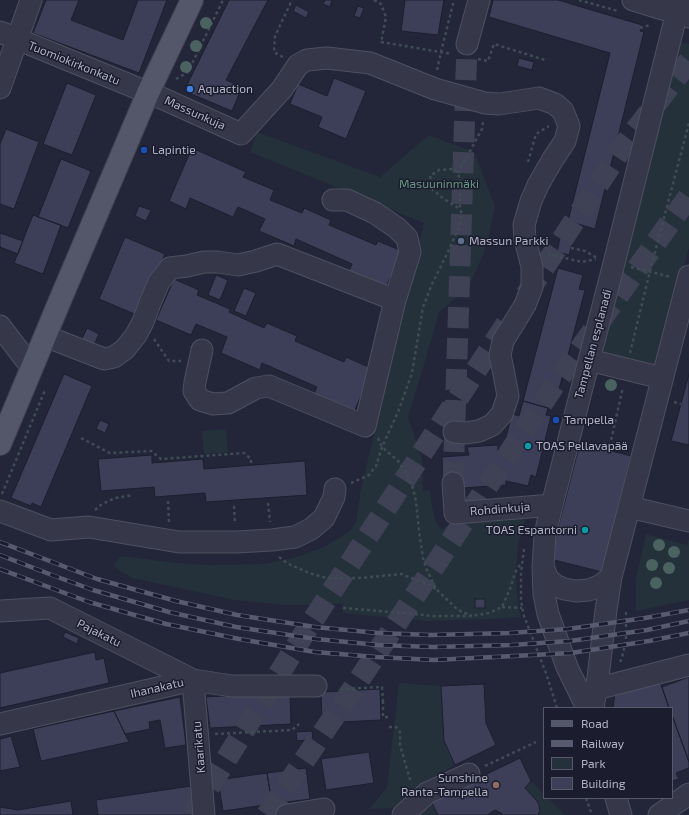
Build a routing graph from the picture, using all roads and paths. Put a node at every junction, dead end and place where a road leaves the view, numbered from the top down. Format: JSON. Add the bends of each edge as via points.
{"nodes":[{"id":1,"x":31,"y":0,"type":"edge"},
{"id":2,"x":192,"y":0,"type":"edge"},
{"id":3,"x":223,"y":0,"type":"edge"},
{"id":4,"x":292,"y":0,"type":"edge"},
{"id":5,"x":374,"y":0,"type":"edge"},
{"id":6,"x":454,"y":0,"type":"edge"},
{"id":7,"x":479,"y":0,"type":"edge"},
{"id":8,"x":579,"y":0,"type":"edge"},
{"id":9,"x":627,"y":6,"type":"edge"},
{"id":10,"x":682,"y":10,"type":"edge"},
{"id":11,"x":653,"y":25,"type":"dead end"},
{"id":12,"x":640,"y":28,"type":"dead end"},
{"id":13,"x":9,"y":35,"type":"edge"},
{"id":14,"x":381,"y":42,"type":"junction"},
{"id":15,"x":441,"y":52,"type":"junction"},
{"id":16,"x":465,"y":52,"type":"junction"},
{"id":17,"x":545,"y":60,"type":"dead end"},
{"id":18,"x":298,"y":65,"type":"junction"},
{"id":19,"x":376,"y":65,"type":"junction"},
{"id":20,"x":437,"y":70,"type":"dead end"},
{"id":21,"x":176,"y":79,"type":"dead end"},
{"id":22,"x":0,"y":88,"type":"edge"},
{"id":23,"x":148,"y":93,"type":"junction"},
{"id":24,"x":565,"y":117,"type":"junction"},
{"id":25,"x":484,"y":118,"type":"dead end"},
{"id":26,"x":689,"y":122,"type":"edge"},
{"id":27,"x":528,"y":164,"type":"dead end"},
{"id":28,"x":458,"y":173,"type":"junction"},
{"id":29,"x":333,"y":200,"type":"dead end"},
{"id":30,"x":460,"y":209,"type":"junction"},
{"id":31,"x":571,"y":248,"type":"dead end"},
{"id":32,"x":553,"y":255,"type":"dead end"},
{"id":33,"x":606,"y":261,"type":"junction"},
{"id":34,"x":650,"y":271,"type":"junction"},
{"id":35,"x":688,"y":278,"type":"edge"},
{"id":36,"x":395,"y":300,"type":"junction"},
{"id":37,"x":0,"y":326,"type":"edge"},
{"id":38,"x":45,"y":336,"type":"junction"},
{"id":39,"x":158,"y":346,"type":"dead end"},
{"id":40,"x":195,"y":356,"type":"joint"},
{"id":41,"x":589,"y":360,"type":"junction"},
{"id":42,"x":628,"y":361,"type":"junction"},
{"id":43,"x":32,"y":368,"type":"junction"},
{"id":44,"x":662,"y":378,"type":"junction"},
{"id":45,"x":454,"y":432,"type":"dead end"},
{"id":46,"x":81,"y":438,"type":"dead end"},
{"id":47,"x":0,"y":444,"type":"edge"},
{"id":48,"x":382,"y":447,"type":"junction"},
{"id":49,"x":601,"y":448,"type":"dead end"},
{"id":50,"x":251,"y":465,"type":"dead end"},
{"id":51,"x":362,"y":478,"type":"dead end"},
{"id":52,"x":453,"y":483,"type":"tunnel mouth"},
{"id":53,"x":336,"y":489,"type":"dead end"},
{"id":54,"x":133,"y":495,"type":"dead end"},
{"id":55,"x":552,"y":505,"type":"junction"},
{"id":56,"x":637,"y":509,"type":"junction"},
{"id":57,"x":0,"y":511,"type":"edge"},
{"id":58,"x":689,"y":521,"type":"edge"},
{"id":59,"x":89,"y":527,"type":"junction"},
{"id":60,"x":272,"y":540,"type":"junction"},
{"id":61,"x":522,"y":561,"type":"dead end"},
{"id":62,"x":543,"y":568,"type":"junction"},
{"id":63,"x":611,"y":577,"type":"junction"},
{"id":64,"x":436,"y":589,"type":"junction"},
{"id":65,"x":502,"y":607,"type":"junction"},
{"id":66,"x":343,"y":608,"type":"dead end"},
{"id":67,"x":522,"y":608,"type":"dead end"},
{"id":68,"x":0,"y":611,"type":"edge"},
{"id":69,"x":472,"y":616,"type":"junction"},
{"id":70,"x":689,"y":666,"type":"edge"},
{"id":71,"x":193,"y":680,"type":"junction"},
{"id":72,"x":316,"y":686,"type":"dead end"},
{"id":73,"x":342,"y":689,"type":"dead end"},
{"id":74,"x":594,"y":698,"type":"edge"},
{"id":75,"x":587,"y":707,"type":"edge"},
{"id":76,"x":389,"y":717,"type":"dead end"},
{"id":77,"x":0,"y":724,"type":"edge"},
{"id":78,"x":299,"y":724,"type":"dead end"},
{"id":79,"x":389,"y":727,"type":"dead end"},
{"id":80,"x":209,"y":734,"type":"dead end"},
{"id":81,"x":536,"y":742,"type":"dead end"},
{"id":82,"x":475,"y":771,"type":"joint"},
{"id":83,"x":689,"y":794,"type":"edge"},
{"id":84,"x":586,"y":799,"type":"edge"},
{"id":85,"x":616,"y":799,"type":"edge"},
{"id":86,"x":324,"y":809,"type":"dead end"},
{"id":87,"x":410,"y":809,"type":"edge"},
{"id":88,"x":204,"y":815,"type":"edge"},
{"id":89,"x":287,"y":815,"type":"edge"},
{"id":90,"x":592,"y":815,"type":"edge"},
{"id":91,"x":621,"y":815,"type":"edge"},
{"id":92,"x":659,"y":815,"type":"edge"}],
"edges":[{"from":1,"to":13,"type":"street"},
{"from":2,"to":23,"type":"main road"},
{"from":3,"to":21,"type":"path","via":[[188,72]]},
{"from":4,"to":18,"type":"path","via":[[275,36],[274,52]]},
{"from":5,"to":14,"type":"path","via":[[381,4],[386,17]]},
{"from":6,"to":15,"type":"path"},
{"from":7,"to":16,"type":"street"},
{"from":8,"to":9,"type":"path"},
{"from":9,"to":10,"type":"street"},
{"from":10,"to":33,"type":"street","name":"Tampellan esplanadi"},
{"from":11,"to":12,"type":"path"},
{"from":13,"to":22,"type":"street"},
{"from":13,"to":23,"type":"street","name":"Tuomiokirkonkatu"},
{"from":14,"to":15,"type":"path"},
{"from":14,"to":19,"type":"path"},
{"from":15,"to":16,"type":"path"},
{"from":15,"to":20,"type":"path"},
{"from":16,"to":17,"type":"path","via":[[488,61],[494,44]]},
{"from":18,"to":19,"type":"street","via":[[307,60],[327,58]]},
{"from":18,"to":23,"type":"street","name":"Massunkuja","via":[[282,89],[241,134]]},
{"from":19,"to":24,"type":"street","via":[[434,89],[486,103],[499,104],[539,98],[554,104],[563,111]]},
{"from":23,"to":38,"type":"main road"},
{"from":24,"to":27,"type":"path","via":[[536,134]]},
{"from":24,"to":45,"type":"street","via":[[569,126],[565,141],[538,185],[524,225],[532,267],[532,287],[525,305],[503,341],[500,355],[508,396],[502,414],[492,425],[479,431]]},
{"from":25,"to":28,"type":"path","via":[[482,129]]},
{"from":26,"to":34,"type":"path"},
{"from":28,"to":30,"type":"path"},
{"from":28,"to":30,"type":"path","via":[[453,169],[439,170],[430,176],[433,190]]},
{"from":29,"to":36,"type":"street","via":[[347,200],[375,213],[407,238],[410,252]]},
{"from":30,"to":48,"type":"path","via":[[460,224],[423,307],[412,373]]},
{"from":31,"to":33,"type":"path","via":[[585,251]]},
{"from":32,"to":33,"type":"path","via":[[582,262]]},
{"from":33,"to":34,"type":"path"},
{"from":33,"to":41,"type":"street","name":"Tampellan esplanadi"},
{"from":34,"to":35,"type":"path"},
{"from":34,"to":42,"type":"path"},
{"from":35,"to":44,"type":"street"},
{"from":36,"to":38,"type":"street","via":[[277,254],[238,265],[204,262],[170,268],[159,282],[136,335],[125,349],[114,357],[104,359]]},
{"from":36,"to":40,"type":"street","via":[[364,426],[268,386],[256,388],[228,403],[213,404],[200,400],[194,391]]},
{"from":37,"to":43,"type":"street"},
{"from":38,"to":43,"type":"main road"},
{"from":39,"to":40,"type":"path","via":[[169,362]]},
{"from":41,"to":42,"type":"street"},
{"from":41,"to":55,"type":"street","name":"Tampellan esplanadi"},
{"from":42,"to":44,"type":"street"},
{"from":42,"to":49,"type":"path","via":[[610,445],[602,443]]},
{"from":43,"to":47,"type":"main road"},
{"from":44,"to":56,"type":"street"},
{"from":46,"to":50,"type":"path","via":[[110,453],[151,451],[161,459],[244,453],[251,460]]},
{"from":48,"to":51,"type":"path","via":[[376,466],[369,475]]},
{"from":48,"to":64,"type":"path","via":[[398,461],[412,485],[423,558]]},
{"from":52,"to":55,"type":"street","name":"Rohdinkuja","via":[[455,513]]},
{"from":53,"to":60,"type":"street","via":[[324,518],[311,529],[295,537]]},
{"from":54,"to":59,"type":"path","via":[[114,498],[102,504],[94,511]]},
{"from":55,"to":62,"type":"street","name":"Tampellan esplanadi","via":[[545,534]]},
{"from":56,"to":58,"type":"street"},
{"from":56,"to":63,"type":"street"},
{"from":57,"to":59,"type":"street","via":[[51,530]]},
{"from":59,"to":60,"type":"street","via":[[179,542]]},
{"from":60,"to":64,"type":"path","via":[[279,557],[284,561],[326,578],[401,574]]},
{"from":61,"to":65,"type":"path"},
{"from":62,"to":63,"type":"street","via":[[548,579],[555,585],[576,591],[589,590]]},
{"from":62,"to":75,"type":"street","name":"Tampellan esplanadi","via":[[548,614],[567,667]]},
{"from":63,"to":74,"type":"street"},
{"from":64,"to":69,"type":"path","via":[[458,610]]},
{"from":65,"to":67,"type":"path"},
{"from":65,"to":69,"type":"path","via":[[489,614]]},
{"from":66,"to":69,"type":"path","via":[[432,616]]},
{"from":68,"to":71,"type":"street","name":"Pajakatu","via":[[50,608]]},
{"from":70,"to":74,"type":"street"},
{"from":71,"to":72,"type":"street","name":"Ihanakatu","via":[[232,686]]},
{"from":71,"to":77,"type":"street","name":"Ihanakatu"},
{"from":71,"to":88,"type":"street","name":"Kaarikatu"},
{"from":73,"to":76,"type":"path","via":[[382,687],[383,717]]},
{"from":78,"to":80,"type":"path","via":[[292,730]]},
{"from":79,"to":87,"type":"path","via":[[396,727],[400,732]]},
{"from":81,"to":82,"type":"path"},
{"from":82,"to":87,"type":"street","via":[[428,793]]},
{"from":83,"to":92,"type":"street"},
{"from":84,"to":90,"type":"path"},
{"from":85,"to":91,"type":"street"},
{"from":86,"to":89,"type":"street"}]}
